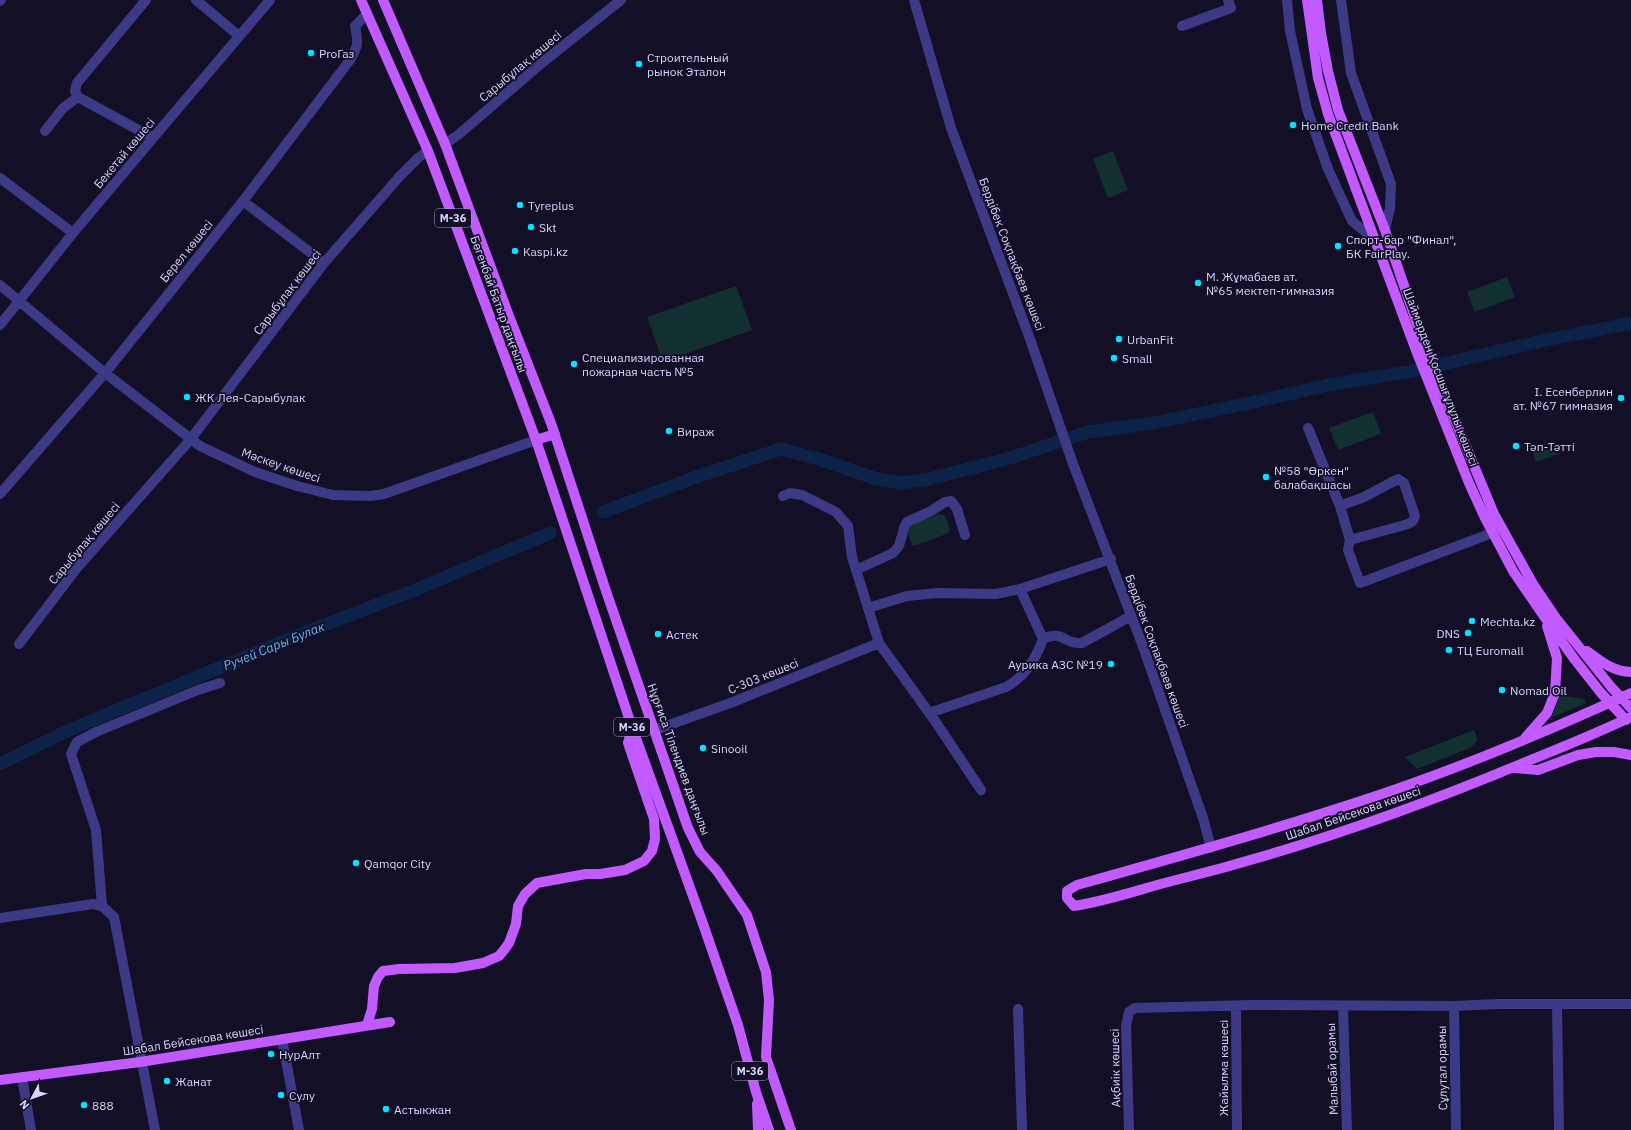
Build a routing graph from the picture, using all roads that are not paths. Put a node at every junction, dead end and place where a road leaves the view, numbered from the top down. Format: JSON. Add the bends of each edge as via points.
{"nodes":[{"id":1,"x":146,"y":0,"type":"edge"},
{"id":2,"x":196,"y":0,"type":"edge"},
{"id":3,"x":270,"y":0,"type":"edge"},
{"id":4,"x":361,"y":0,"type":"edge"},
{"id":5,"x":621,"y":0,"type":"edge"},
{"id":6,"x":914,"y":0,"type":"edge"},
{"id":7,"x":1228,"y":0,"type":"edge"},
{"id":8,"x":1287,"y":0,"type":"edge"},
{"id":9,"x":1307,"y":0,"type":"edge"},
{"id":10,"x":1317,"y":0,"type":"edge"},
{"id":11,"x":1341,"y":0,"type":"edge"},
{"id":12,"x":386,"y":3,"type":"edge"},
{"id":13,"x":368,"y":14,"type":"junction"},
{"id":14,"x":1182,"y":26,"type":"dead end"},
{"id":15,"x":239,"y":36,"type":"junction"},
{"id":16,"x":78,"y":97,"type":"junction"},
{"id":17,"x":45,"y":131,"type":"dead end"},
{"id":18,"x":153,"y":138,"type":"junction"},
{"id":19,"x":445,"y":144,"type":"junction"},
{"id":20,"x":428,"y":151,"type":"junction"},
{"id":21,"x":0,"y":178,"type":"edge"},
{"id":22,"x":243,"y":201,"type":"junction"},
{"id":23,"x":1385,"y":230,"type":"junction"},
{"id":24,"x":73,"y":233,"type":"junction"},
{"id":25,"x":1376,"y":241,"type":"junction"},
{"id":26,"x":324,"y":263,"type":"junction"},
{"id":27,"x":0,"y":285,"type":"edge"},
{"id":28,"x":20,"y":301,"type":"junction"},
{"id":29,"x":0,"y":325,"type":"edge"},
{"id":30,"x":1422,"y":351,"type":"junction"},
{"id":31,"x":105,"y":373,"type":"junction"},
{"id":32,"x":1308,"y":428,"type":"dead end"},
{"id":33,"x":555,"y":434,"type":"junction"},
{"id":34,"x":190,"y":440,"type":"junction"},
{"id":35,"x":536,"y":440,"type":"junction"},
{"id":36,"x":0,"y":494,"type":"edge"},
{"id":37,"x":783,"y":496,"type":"dead end"},
{"id":38,"x":1340,"y":506,"type":"junction"},
{"id":39,"x":1497,"y":530,"type":"junction"},
{"id":40,"x":965,"y":535,"type":"dead end"},
{"id":41,"x":1350,"y":540,"type":"junction"},
{"id":42,"x":1111,"y":559,"type":"junction"},
{"id":43,"x":856,"y":570,"type":"junction"},
{"id":44,"x":1020,"y":590,"type":"junction"},
{"id":45,"x":606,"y":591,"type":"junction"},
{"id":46,"x":588,"y":597,"type":"junction"},
{"id":47,"x":868,"y":608,"type":"junction"},
{"id":48,"x":1543,"y":615,"type":"junction"},
{"id":49,"x":1131,"y":616,"type":"junction"},
{"id":50,"x":1043,"y":639,"type":"junction"},
{"id":51,"x":1576,"y":642,"type":"junction"},
{"id":52,"x":879,"y":643,"type":"junction"},
{"id":53,"x":19,"y":644,"type":"dead end"},
{"id":54,"x":1631,"y":672,"type":"edge"},
{"id":55,"x":220,"y":683,"type":"dead end"},
{"id":56,"x":1631,"y":693,"type":"edge"},
{"id":57,"x":1621,"y":697,"type":"junction"},
{"id":58,"x":1610,"y":702,"type":"junction"},
{"id":59,"x":1631,"y":708,"type":"edge"},
{"id":60,"x":929,"y":713,"type":"junction"},
{"id":61,"x":1629,"y":721,"type":"edge"},
{"id":62,"x":632,"y":727,"type":"junction"},
{"id":63,"x":655,"y":730,"type":"junction"},
{"id":64,"x":1523,"y":740,"type":"junction"},
{"id":65,"x":1631,"y":755,"type":"edge"},
{"id":66,"x":1513,"y":768,"type":"junction"},
{"id":67,"x":981,"y":790,"type":"dead end"},
{"id":68,"x":1211,"y":848,"type":"junction"},
{"id":69,"x":104,"y":908,"type":"junction"},
{"id":70,"x":0,"y":918,"type":"edge"},
{"id":71,"x":1631,"y":1004,"type":"edge"},
{"id":72,"x":1558,"y":1005,"type":"junction"},
{"id":73,"x":1236,"y":1006,"type":"junction"},
{"id":74,"x":1343,"y":1006,"type":"junction"},
{"id":75,"x":1454,"y":1006,"type":"junction"},
{"id":76,"x":1018,"y":1009,"type":"dead end"},
{"id":77,"x":390,"y":1022,"type":"dead end"},
{"id":78,"x":367,"y":1025,"type":"junction"},
{"id":79,"x":282,"y":1039,"type":"junction"},
{"id":80,"x":766,"y":1057,"type":"junction"},
{"id":81,"x":140,"y":1062,"type":"junction"},
{"id":82,"x":748,"y":1062,"type":"junction"},
{"id":83,"x":22,"y":1077,"type":"junction"},
{"id":84,"x":0,"y":1080,"type":"edge"},
{"id":85,"x":756,"y":1092,"type":"junction"},
{"id":86,"x":31,"y":1130,"type":"edge"},
{"id":87,"x":154,"y":1130,"type":"edge"},
{"id":88,"x":299,"y":1130,"type":"edge"},
{"id":89,"x":758,"y":1130,"type":"edge"},
{"id":90,"x":769,"y":1130,"type":"edge"},
{"id":91,"x":791,"y":1130,"type":"edge"},
{"id":92,"x":1022,"y":1130,"type":"edge"},
{"id":93,"x":1129,"y":1130,"type":"edge"},
{"id":94,"x":1237,"y":1130,"type":"edge"},
{"id":95,"x":1347,"y":1130,"type":"edge"},
{"id":96,"x":1456,"y":1130,"type":"edge"},
{"id":97,"x":1559,"y":1130,"type":"edge"}],
"edges":[{"from":1,"to":16,"type":"street","via":[[77,83],[75,91]]},
{"from":2,"to":15,"type":"street"},
{"from":3,"to":15,"type":"street","name":"Бекетай көшесі"},
{"from":4,"to":13,"type":"main road","name":"Бөгенбай Батыр даңғылы","number":"M-36"},
{"from":5,"to":19,"type":"street","name":"Сарыбұлақ көшесі"},
{"from":6,"to":42,"type":"street","name":"Бердібек Соқпақбаев көшесі","via":[[951,128],[1030,339],[1073,464]]},
{"from":7,"to":14,"type":"street","via":[[1231,8]]},
{"from":8,"to":25,"type":"street","via":[[1290,31],[1307,109],[1328,169],[1352,221]]},
{"from":9,"to":25,"type":"main road","name":"Шаймерден Қосшығұлұлы көшесі","via":[[1318,78],[1328,114]]},
{"from":10,"to":23,"type":"main road","name":"Шаймерден Қосшығұлұлы көшесі","via":[[1328,71],[1338,110]]},
{"from":11,"to":23,"type":"street","via":[[1351,73],[1391,184],[1390,208]]},
{"from":12,"to":19,"type":"main road","name":"Бөгенбай Батыр даңғылы","number":"M-36"},
{"from":13,"to":20,"type":"main road","name":"Бөгенбай Батыр даңғылы","number":"M-36"},
{"from":13,"to":22,"type":"street","name":"Берел көшесі","via":[[355,26],[357,49],[350,60]]},
{"from":15,"to":18,"type":"street","name":"Бекетай көшесі"},
{"from":16,"to":17,"type":"street","via":[[63,108]]},
{"from":16,"to":18,"type":"street"},
{"from":18,"to":24,"type":"street","name":"Бекетай көшесі"},
{"from":19,"to":20,"type":"main road","name":"Сарыбұлақ көшесі"},
{"from":19,"to":33,"type":"main road","name":"Бөгенбай Батыр даңғылы","number":"M-36"},
{"from":20,"to":26,"type":"street","name":"Сарыбұлақ көшесі","via":[[400,176]]},
{"from":20,"to":35,"type":"main road","name":"Бөгенбай Батыр даңғылы","number":"M-36"},
{"from":21,"to":24,"type":"street"},
{"from":22,"to":26,"type":"street"},
{"from":22,"to":31,"type":"street","name":"Берел көшесі"},
{"from":23,"to":30,"type":"main road","name":"Шаймерден Қосшығұлұлы көшесі"},
{"from":24,"to":28,"type":"street","name":"Бекетай көшесі"},
{"from":25,"to":30,"type":"main road","name":"Шаймерден Қосшығұлұлы көшесі"},
{"from":26,"to":34,"type":"street","name":"Сарыбұлақ көшесі"},
{"from":27,"to":28,"type":"street","name":"Мәскеу көшесі"},
{"from":28,"to":29,"type":"street","name":"Бекетай көшесі"},
{"from":28,"to":31,"type":"street","name":"Мәскеу көшесі"},
{"from":30,"to":39,"type":"main road","name":"Шаймерден Қосшығұлұлы көшесі","via":[[1469,483]]},
{"from":31,"to":34,"type":"street","name":"Мәскеу көшесі"},
{"from":31,"to":36,"type":"street","name":"Берел көшесі"},
{"from":32,"to":38,"type":"street"},
{"from":33,"to":35,"type":"main road","name":"Мәскеу көшесі"},
{"from":33,"to":45,"type":"main road","name":"Нұрғиса Тілендиев даңғылы","number":"M-36"},
{"from":34,"to":35,"type":"street","name":"Мәскеу көшесі","via":[[240,466],[297,486],[333,495],[370,496],[384,494]]},
{"from":34,"to":53,"type":"street","name":"Сарыбұлақ көшесі","via":[[78,568]]},
{"from":35,"to":46,"type":"main road","number":"M-36"},
{"from":37,"to":43,"type":"street","via":[[802,495],[836,512],[848,526]]},
{"from":38,"to":41,"type":"street"},
{"from":38,"to":41,"type":"street","via":[[1401,479],[1415,516],[1408,524]]},
{"from":39,"to":41,"type":"street","via":[[1360,583],[1348,550]]},
{"from":39,"to":48,"type":"main road","name":"Шаймерден Қосшығұлұлы көшесі","via":[[1513,571]]},
{"from":39,"to":51,"type":"main road","name":"Шаймерден Қосшығұлұлы көшесі","via":[[1556,618]]},
{"from":40,"to":43,"type":"street","via":[[957,509],[951,502],[945,502],[908,522],[899,546],[893,553]]},
{"from":42,"to":44,"type":"street"},
{"from":42,"to":49,"type":"street","name":"Бердібек Соқпақбаев көшесі"},
{"from":43,"to":47,"type":"street"},
{"from":44,"to":47,"type":"street","via":[[996,594],[912,595]]},
{"from":44,"to":50,"type":"street"},
{"from":45,"to":46,"type":"main road"},
{"from":45,"to":63,"type":"main road","name":"Нұрғиса Тілендиев даңғылы","number":"M-36"},
{"from":46,"to":62,"type":"main road","number":"M-36"},
{"from":47,"to":52,"type":"street"},
{"from":48,"to":58,"type":"main road","name":"Шаймерден Қосшығұлұлы көшесі","via":[[1575,660]]},
{"from":48,"to":64,"type":"main road","via":[[1557,658],[1555,693],[1547,713]]},
{"from":49,"to":50,"type":"street","via":[[1082,643],[1075,644],[1056,635]]},
{"from":49,"to":68,"type":"street","name":"Бердібек Соқпақбаев көшесі"},
{"from":50,"to":60,"type":"street","via":[[1033,661],[1017,681]]},
{"from":51,"to":54,"type":"main road","via":[[1610,667]]},
{"from":51,"to":57,"type":"main road","name":"Шаймерден Қосшығұлұлы көшесі"},
{"from":52,"to":60,"type":"street"},
{"from":52,"to":63,"type":"street","name":"С-303 көшесі","via":[[733,702]]},
{"from":55,"to":69,"type":"street","via":[[96,732],[77,742],[73,748],[71,754],[96,830]]},
{"from":56,"to":57,"type":"main road","name":"Шабал Бейсекова көшесі"},
{"from":57,"to":58,"type":"main road","name":"Шабал Бейсекова көшесі"},
{"from":57,"to":59,"type":"main road","name":"Шаймерден Қосшығұлұлы көшесі"},
{"from":58,"to":61,"type":"main road","name":"Шаймерден Қосшығұлұлы көшесі"},
{"from":58,"to":64,"type":"main road","name":"Шабал Бейсекова көшесі"},
{"from":60,"to":67,"type":"street"},
{"from":61,"to":66,"type":"main road","name":"Шабал Бейсекова көшесі"},
{"from":62,"to":78,"type":"main road","via":[[628,743],[654,819],[656,839],[652,851],[644,861],[625,870],[537,883],[525,894],[518,906],[516,924],[504,950],[499,956],[483,963],[455,968],[384,971],[374,986],[372,1009]]},
{"from":62,"to":82,"type":"main road","number":"M-36","via":[[738,1025]]},
{"from":63,"to":80,"type":"main road","name":"Нұрғиса Тілендиев даңғылы","number":"M-36","via":[[688,828],[700,852],[717,871],[747,915],[766,972],[769,1000]]},
{"from":64,"to":68,"type":"main road","name":"Шабал Бейсекова көшесі","via":[[1377,796]]},
{"from":65,"to":66,"type":"main road","via":[[1596,752],[1538,770]]},
{"from":66,"to":68,"type":"main road","name":"Шабал Бейсекова көшесі","via":[[1461,789],[1309,842],[1215,870],[1088,904],[1074,906],[1067,895],[1067,891],[1076,885]]},
{"from":69,"to":70,"type":"street","via":[[93,904]]},
{"from":69,"to":81,"type":"street","via":[[114,917]]},
{"from":71,"to":72,"type":"street"},
{"from":72,"to":75,"type":"street"},
{"from":72,"to":97,"type":"street"},
{"from":73,"to":74,"type":"street"},
{"from":73,"to":93,"type":"street","name":"Ақбиік көшесі","via":[[1135,1008],[1129,1012],[1126,1026]]},
{"from":73,"to":94,"type":"street","name":"Жайылма көшесі"},
{"from":74,"to":75,"type":"street"},
{"from":74,"to":95,"type":"street","name":"Малыбай орамы"},
{"from":75,"to":96,"type":"street","name":"Сұлутал орамы"},
{"from":76,"to":92,"type":"street"},
{"from":77,"to":78,"type":"main road","name":"Шабал Бейсекова көшесі"},
{"from":78,"to":79,"type":"main road","name":"Шабал Бейсекова көшесі"},
{"from":79,"to":81,"type":"main road","name":"Шабал Бейсекова көшесі"},
{"from":79,"to":88,"type":"street"},
{"from":80,"to":82,"type":"main road"},
{"from":80,"to":91,"type":"main road","name":"Нұрғиса Тілендиев даңғылы","number":"M-36"},
{"from":81,"to":83,"type":"main road","name":"Шабал Бейсекова көшесі"},
{"from":81,"to":87,"type":"street"},
{"from":82,"to":85,"type":"main road","number":"M-36"},
{"from":83,"to":84,"type":"main road","name":"Шабал Бейсекова көшесі"},
{"from":83,"to":86,"type":"street"},
{"from":85,"to":89,"type":"main road"},
{"from":85,"to":90,"type":"main road","number":"M-36"}]}
